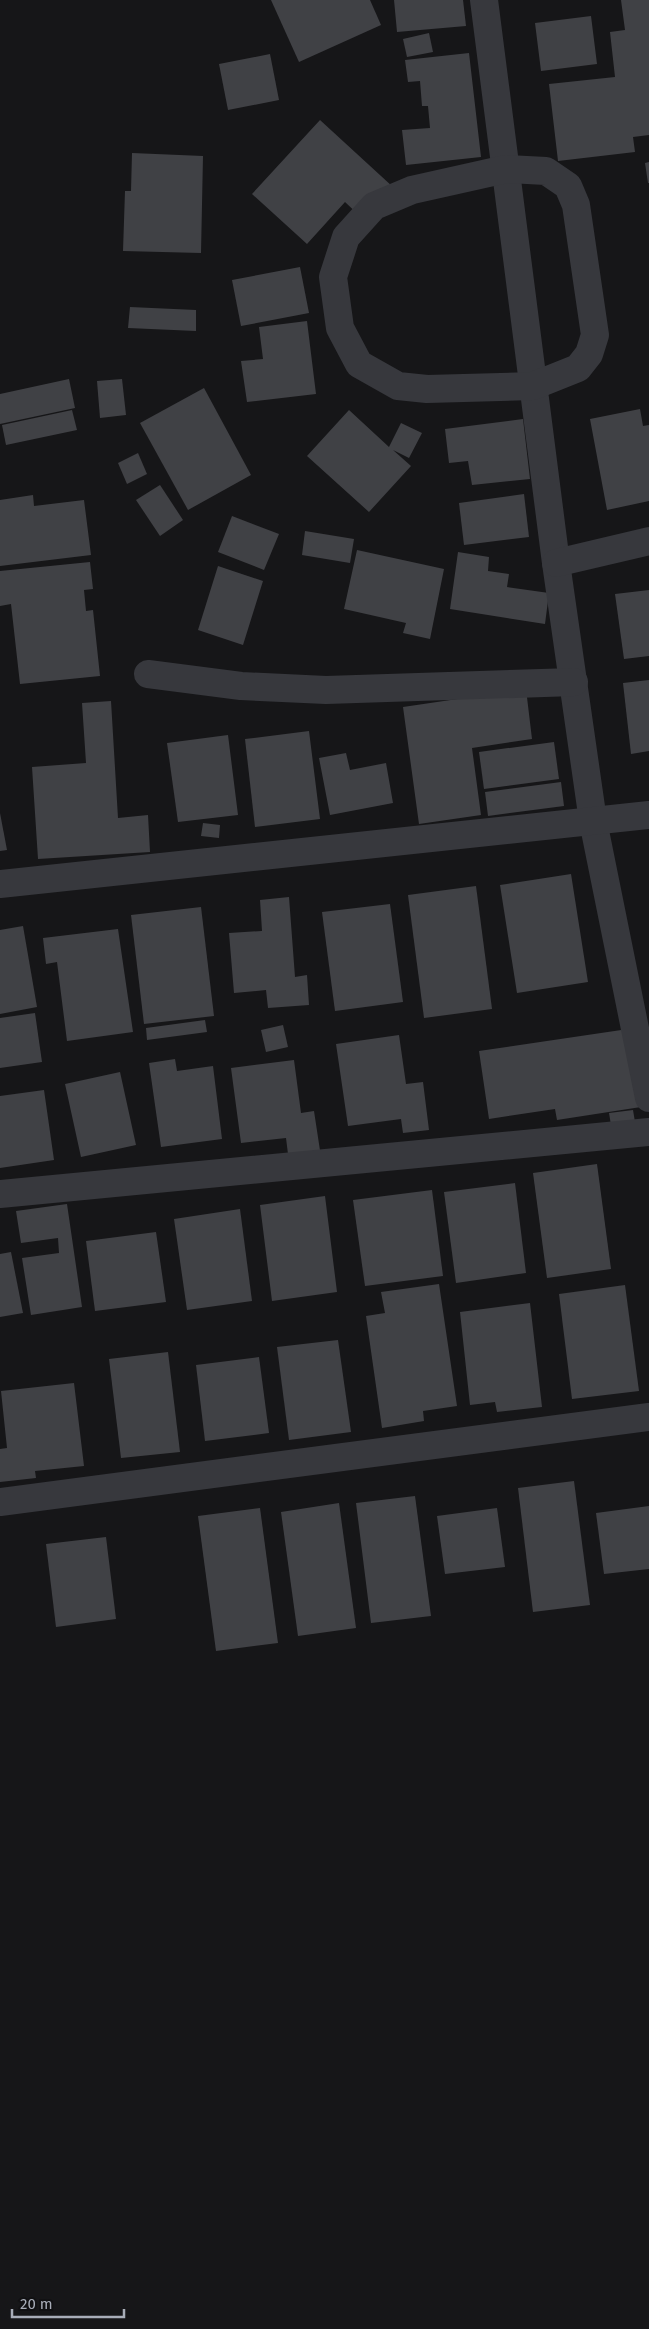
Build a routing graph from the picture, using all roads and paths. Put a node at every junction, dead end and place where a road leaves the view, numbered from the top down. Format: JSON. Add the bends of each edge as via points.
{"nodes":[{"id":1,"x":484,"y":0,"type":"edge"},
{"id":2,"x":506,"y":169,"type":"junction"},
{"id":3,"x":533,"y":386,"type":"junction"},
{"id":4,"x":649,"y":541,"type":"edge"},
{"id":5,"x":556,"y":563,"type":"junction"},
{"id":6,"x":148,"y":674,"type":"dead end"},
{"id":7,"x":574,"y":682,"type":"junction"},
{"id":8,"x":649,"y":815,"type":"edge"},
{"id":9,"x":593,"y":821,"type":"junction"},
{"id":10,"x":0,"y":884,"type":"edge"},
{"id":11,"x":649,"y":1098,"type":"edge"},
{"id":12,"x":649,"y":1132,"type":"edge"},
{"id":13,"x":0,"y":1194,"type":"edge"},
{"id":14,"x":649,"y":1417,"type":"edge"},
{"id":15,"x":0,"y":1502,"type":"edge"}],
"edges":[{"from":1,"to":2,"type":"street"},
{"from":2,"to":3,"type":"street"},
{"from":2,"to":3,"type":"street","via":[[546,171],[568,186],[576,205],[595,335],[589,354],[578,368]]},
{"from":2,"to":3,"type":"street","via":[[412,190],[374,206],[346,237],[333,277],[340,328],[359,364],[398,386],[427,389]]},
{"from":3,"to":5,"type":"street"},
{"from":4,"to":5,"type":"street"},
{"from":5,"to":7,"type":"street"},
{"from":6,"to":7,"type":"street","via":[[241,686],[326,690]]},
{"from":7,"to":9,"type":"street"},
{"from":8,"to":9,"type":"street"},
{"from":9,"to":10,"type":"street"},
{"from":9,"to":11,"type":"street"},
{"from":12,"to":13,"type":"street"},
{"from":14,"to":15,"type":"street"}]}
